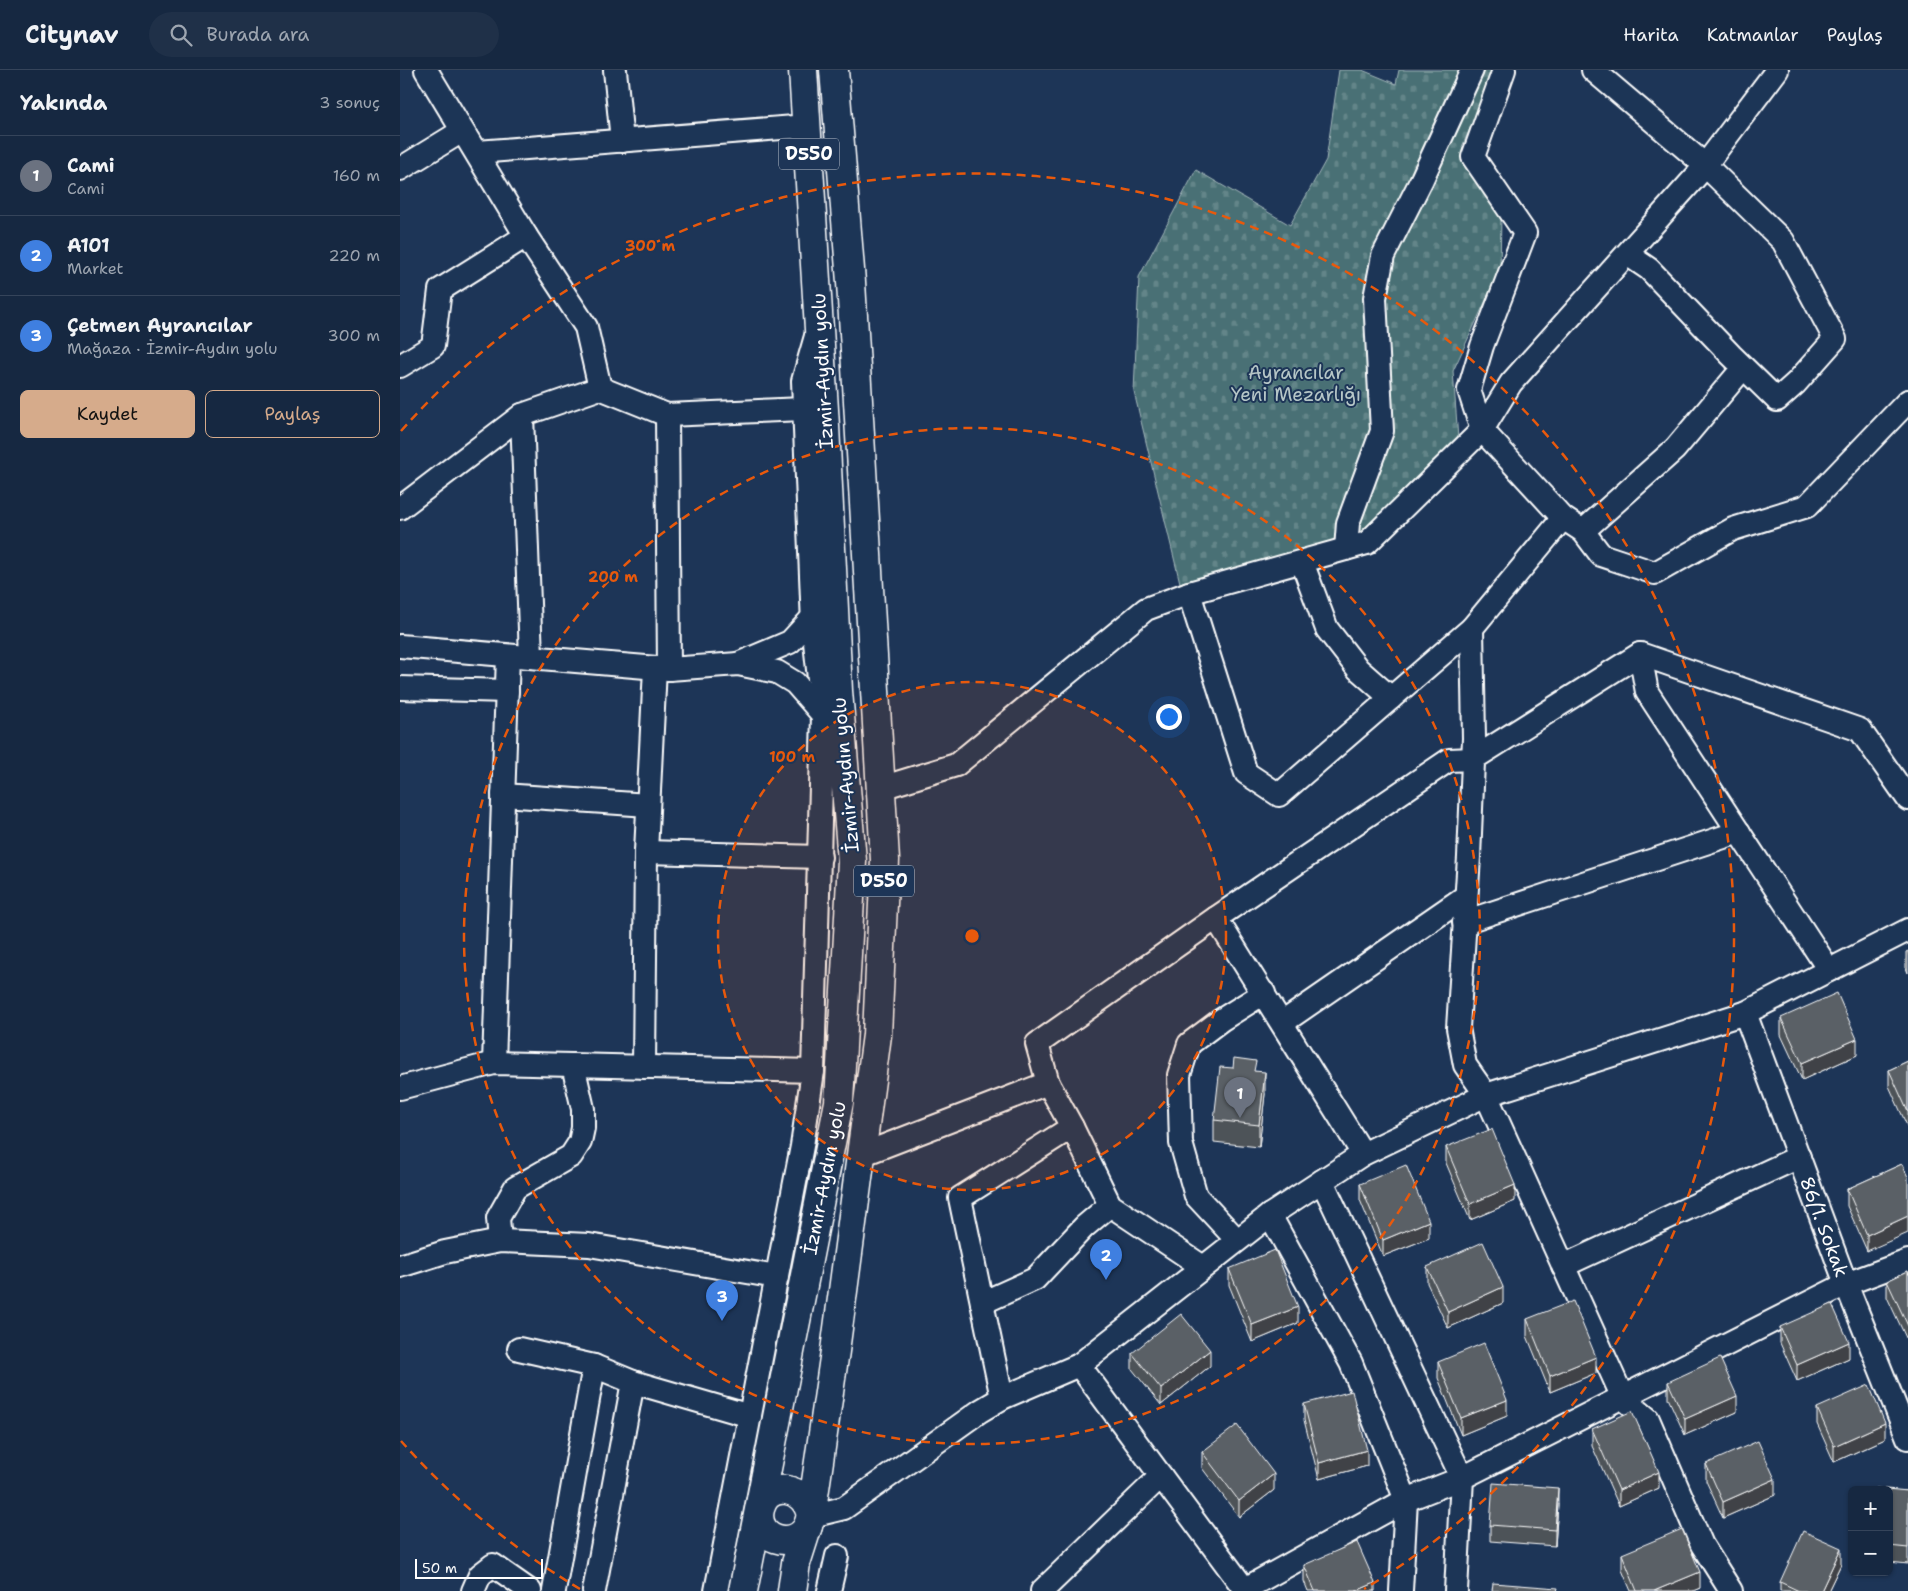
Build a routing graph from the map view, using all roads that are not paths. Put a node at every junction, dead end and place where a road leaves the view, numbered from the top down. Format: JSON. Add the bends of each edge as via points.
{"nodes":[{"id":1,"x":426,"y":70,"type":"edge"},
{"id":2,"x":615,"y":70,"type":"edge"},
{"id":3,"x":803,"y":70,"type":"edge"},
{"id":4,"x":834,"y":70,"type":"edge"},
{"id":5,"x":1472,"y":70,"type":"edge"},
{"id":6,"x":1504,"y":70,"type":"edge"},
{"id":7,"x":1593,"y":70,"type":"edge"},
{"id":8,"x":1777,"y":70,"type":"edge"},
{"id":9,"x":807,"y":126,"type":"junction"},
{"id":10,"x":462,"y":130,"type":"junction"},
{"id":11,"x":622,"y":141,"type":"junction"},
{"id":12,"x":476,"y":152,"type":"junction"},
{"id":13,"x":1705,"y":165,"type":"junction"},
{"id":14,"x":400,"y":170,"type":"edge"},
{"id":15,"x":526,"y":236,"type":"junction"},
{"id":16,"x":1627,"y":254,"type":"junction"},
{"id":17,"x":819,"y":325,"type":"junction"},
{"id":18,"x":400,"y":366,"type":"edge"},
{"id":19,"x":1743,"y":368,"type":"junction"},
{"id":20,"x":600,"y":388,"type":"junction"},
{"id":21,"x":1908,"y":401,"type":"edge"},
{"id":22,"x":804,"y":409,"type":"junction"},
{"id":23,"x":522,"y":415,"type":"junction"},
{"id":24,"x":667,"y":415,"type":"junction"},
{"id":25,"x":1482,"y":430,"type":"junction"},
{"id":26,"x":400,"y":508,"type":"edge"},
{"id":27,"x":1563,"y":518,"type":"junction"},
{"id":28,"x":1582,"y":530,"type":"junction"},
{"id":29,"x":1346,"y":549,"type":"junction"},
{"id":30,"x":1302,"y":562,"type":"junction"},
{"id":31,"x":1189,"y":593,"type":"junction"},
{"id":32,"x":812,"y":617,"type":"junction"},
{"id":33,"x":1472,"y":628,"type":"junction"},
{"id":34,"x":400,"y":646,"type":"edge"},
{"id":35,"x":1640,"y":654,"type":"junction"},
{"id":36,"x":508,"y":656,"type":"junction"},
{"id":37,"x":531,"y":657,"type":"junction"},
{"id":38,"x":738,"y":664,"type":"junction"},
{"id":39,"x":662,"y":669,"type":"junction"},
{"id":40,"x":400,"y":688,"type":"edge"},
{"id":41,"x":507,"y":691,"type":"junction"},
{"id":42,"x":838,"y":691,"type":"junction"},
{"id":43,"x":1391,"y":698,"type":"junction"},
{"id":44,"x":823,"y":715,"type":"junction"},
{"id":45,"x":843,"y":750,"type":"junction"},
{"id":46,"x":1473,"y":759,"type":"junction"},
{"id":47,"x":881,"y":788,"type":"junction"},
{"id":48,"x":503,"y":795,"type":"junction"},
{"id":49,"x":1908,"y":799,"type":"edge"},
{"id":50,"x":648,"y":805,"type":"junction"},
{"id":51,"x":1739,"y":832,"type":"junction"},
{"id":52,"x":646,"y":852,"type":"junction"},
{"id":53,"x":820,"y":857,"type":"junction"},
{"id":54,"x":1466,"y":896,"type":"junction"},
{"id":55,"x":1216,"y":918,"type":"junction"},
{"id":56,"x":1464,"y":922,"type":"junction"},
{"id":57,"x":1908,"y":930,"type":"edge"},
{"id":58,"x":1829,"y":970,"type":"junction"},
{"id":59,"x":1264,"y":994,"type":"junction"},
{"id":60,"x":1745,"y":1013,"type":"junction"},
{"id":61,"x":1282,"y":1023,"type":"junction"},
{"id":62,"x":494,"y":1063,"type":"junction"},
{"id":63,"x":573,"y":1065,"type":"junction"},
{"id":64,"x":644,"y":1067,"type":"junction"},
{"id":65,"x":813,"y":1071,"type":"junction"},
{"id":66,"x":1048,"y":1082,"type":"junction"},
{"id":67,"x":400,"y":1088,"type":"edge"},
{"id":68,"x":1486,"y":1096,"type":"junction"},
{"id":69,"x":1072,"y":1127,"type":"junction"},
{"id":70,"x":1363,"y":1154,"type":"junction"},
{"id":71,"x":861,"y":1156,"type":"junction"},
{"id":72,"x":1799,"y":1157,"type":"junction"},
{"id":73,"x":1322,"y":1181,"type":"junction"},
{"id":74,"x":1110,"y":1205,"type":"junction"},
{"id":75,"x":1270,"y":1215,"type":"junction"},
{"id":76,"x":1237,"y":1240,"type":"junction"},
{"id":77,"x":500,"y":1241,"type":"junction"},
{"id":78,"x":1908,"y":1261,"type":"edge"},
{"id":79,"x":400,"y":1266,"type":"edge"},
{"id":80,"x":1563,"y":1266,"type":"junction"},
{"id":81,"x":1203,"y":1267,"type":"junction"},
{"id":82,"x":777,"y":1277,"type":"junction"},
{"id":83,"x":1846,"y":1284,"type":"junction"},
{"id":84,"x":982,"y":1303,"type":"junction"},
{"id":85,"x":519,"y":1349,"type":"dead end"},
{"id":86,"x":1079,"y":1365,"type":"junction"},
{"id":87,"x":594,"y":1366,"type":"junction"},
{"id":88,"x":634,"y":1382,"type":"junction"},
{"id":89,"x":1002,"y":1398,"type":"junction"},
{"id":90,"x":1623,"y":1398,"type":"junction"},
{"id":91,"x":750,"y":1416,"type":"junction"},
{"id":92,"x":1908,"y":1438,"type":"edge"},
{"id":93,"x":1161,"y":1476,"type":"junction"},
{"id":94,"x":1462,"y":1478,"type":"junction"},
{"id":95,"x":1406,"y":1500,"type":"junction"},
{"id":96,"x":760,"y":1510,"type":"junction"},
{"id":97,"x":809,"y":1521,"type":"junction"},
{"id":98,"x":837,"y":1556,"type":"dead end"},
{"id":99,"x":1245,"y":1590,"type":"edge"},
{"id":100,"x":474,"y":1591,"type":"edge"},
{"id":101,"x":530,"y":1591,"type":"edge"},
{"id":102,"x":554,"y":1591,"type":"edge"},
{"id":103,"x":594,"y":1591,"type":"edge"},
{"id":104,"x":716,"y":1591,"type":"edge"},
{"id":105,"x":743,"y":1591,"type":"edge"},
{"id":106,"x":792,"y":1591,"type":"edge"},
{"id":107,"x":829,"y":1591,"type":"edge"},
{"id":108,"x":1042,"y":1591,"type":"edge"},
{"id":109,"x":1401,"y":1591,"type":"edge"},
{"id":110,"x":1456,"y":1591,"type":"edge"},
{"id":111,"x":1731,"y":1591,"type":"edge"}],
"edges":[{"from":1,"to":10,"type":"street"},
{"from":2,"to":11,"type":"street"},
{"from":3,"to":9,"type":"highway","name":"İzmir-Aydın yolu","number":"D550"},
{"from":4,"to":47,"type":"highway","name":"İzmir-Aydın yolu","number":"D550","via":[[851,282]]},
{"from":5,"to":29,"type":"street","via":[[1382,256],[1375,298],[1382,431],[1348,523]]},
{"from":6,"to":25,"type":"street","via":[[1473,157],[1525,233],[1482,346],[1469,390]]},
{"from":7,"to":13,"type":"street"},
{"from":8,"to":13,"type":"street"},
{"from":9,"to":11,"type":"street"},
{"from":9,"to":17,"type":"highway","name":"İzmir-Aydın yolu","number":"D550"},
{"from":10,"to":12,"type":"street"},
{"from":10,"to":14,"type":"street"},
{"from":11,"to":12,"type":"street"},
{"from":12,"to":15,"type":"street"},
{"from":13,"to":16,"type":"street"},
{"from":13,"to":19,"type":"street","via":[[1783,241],[1835,339],[1777,400]]},
{"from":15,"to":18,"type":"street","via":[[440,290],[433,346]]},
{"from":15,"to":20,"type":"street","via":[[586,327]]},
{"from":16,"to":19,"type":"street","via":[[1649,269]]},
{"from":16,"to":25,"type":"street","via":[[1511,383]]},
{"from":17,"to":22,"type":"street","via":[[803,381]]},
{"from":17,"to":42,"type":"highway","name":"İzmir-Aydın yolu","number":"D550"},
{"from":19,"to":28,"type":"street","via":[[1675,449]]},
{"from":20,"to":23,"type":"street"},
{"from":20,"to":24,"type":"street"},
{"from":21,"to":28,"type":"street","via":[[1807,506],[1733,529],[1655,573],[1601,555]]},
{"from":22,"to":24,"type":"street"},
{"from":22,"to":32,"type":"street"},
{"from":23,"to":26,"type":"street"},
{"from":23,"to":37,"type":"street"},
{"from":24,"to":39,"type":"street"},
{"from":25,"to":27,"type":"street"},
{"from":25,"to":29,"type":"street","via":[[1367,544]]},
{"from":27,"to":28,"type":"street"},
{"from":27,"to":33,"type":"street"},
{"from":29,"to":30,"type":"street"},
{"from":30,"to":31,"type":"street"},
{"from":30,"to":43,"type":"street","via":[[1328,629],[1358,669]]},
{"from":31,"to":43,"type":"street","via":[[1246,773],[1279,795]]},
{"from":31,"to":47,"type":"street","via":[[1146,609],[956,765]]},
{"from":32,"to":38,"type":"street","via":[[790,642]]},
{"from":32,"to":44,"type":"street"},
{"from":33,"to":43,"type":"street"},
{"from":33,"to":46,"type":"street"},
{"from":34,"to":36,"type":"street"},
{"from":35,"to":46,"type":"street"},
{"from":35,"to":49,"type":"street","via":[[1860,730]]},
{"from":35,"to":51,"type":"street","via":[[1647,692]]},
{"from":36,"to":37,"type":"street"},
{"from":36,"to":41,"type":"street"},
{"from":37,"to":39,"type":"street"},
{"from":38,"to":39,"type":"street"},
{"from":38,"to":44,"type":"street","via":[[776,672],[795,683]]},
{"from":39,"to":50,"type":"street"},
{"from":40,"to":41,"type":"street"},
{"from":41,"to":48,"type":"street"},
{"from":42,"to":44,"type":"highway"},
{"from":42,"to":45,"type":"highway","name":"İzmir-Aydın yolu","number":"D550"},
{"from":44,"to":45,"type":"highway"},
{"from":44,"to":53,"type":"street"},
{"from":45,"to":96,"type":"highway","name":"İzmir-Aydın yolu","number":"D550","via":[[852,861],[840,1102]]},
{"from":46,"to":54,"type":"street"},
{"from":46,"to":55,"type":"street","via":[[1449,760]]},
{"from":47,"to":71,"type":"highway","name":"İzmir-Aydın yolu","number":"D550","via":[[885,860],[877,1035]]},
{"from":48,"to":50,"type":"street"},
{"from":48,"to":62,"type":"street"},
{"from":50,"to":52,"type":"street"},
{"from":51,"to":56,"type":"street"},
{"from":51,"to":58,"type":"street"},
{"from":52,"to":53,"type":"street"},
{"from":52,"to":64,"type":"street"},
{"from":53,"to":65,"type":"street"},
{"from":54,"to":56,"type":"street"},
{"from":54,"to":61,"type":"street"},
{"from":55,"to":59,"type":"street"},
{"from":55,"to":66,"type":"street","via":[[1037,1044]]},
{"from":56,"to":68,"type":"street","via":[[1458,1028],[1465,1065]]},
{"from":57,"to":58,"type":"street"},
{"from":58,"to":60,"type":"street"},
{"from":59,"to":61,"type":"street"},
{"from":59,"to":76,"type":"street","via":[[1189,1044],[1179,1075],[1181,1143],[1196,1196]]},
{"from":60,"to":68,"type":"street"},
{"from":60,"to":72,"type":"street","name":"86/1. Sokak"},
{"from":61,"to":70,"type":"street"},
{"from":62,"to":63,"type":"street"},
{"from":62,"to":67,"type":"street"},
{"from":63,"to":64,"type":"street"},
{"from":63,"to":77,"type":"street","via":[[583,1110],[580,1142],[571,1156],[515,1188],[498,1218]]},
{"from":64,"to":65,"type":"street"},
{"from":65,"to":82,"type":"street"},
{"from":66,"to":69,"type":"street"},
{"from":66,"to":71,"type":"street"},
{"from":68,"to":70,"type":"street"},
{"from":68,"to":80,"type":"street"},
{"from":69,"to":74,"type":"street"},
{"from":69,"to":84,"type":"street","via":[[960,1198]]},
{"from":70,"to":73,"type":"street"},
{"from":71,"to":97,"type":"highway","name":"İzmir-Aydın yolu","number":"D550"},
{"from":72,"to":80,"type":"street"},
{"from":72,"to":83,"type":"street","name":"86/1. Sokak"},
{"from":73,"to":75,"type":"street"},
{"from":73,"to":94,"type":"street"},
{"from":74,"to":81,"type":"street"},
{"from":74,"to":84,"type":"street","via":[[1084,1227],[1035,1279]]},
{"from":75,"to":76,"type":"street"},
{"from":75,"to":95,"type":"street","via":[[1351,1363]]},
{"from":76,"to":81,"type":"street"},
{"from":77,"to":79,"type":"street","via":[[445,1252]]},
{"from":77,"to":82,"type":"street","via":[[589,1245]]},
{"from":78,"to":83,"type":"street"},
{"from":80,"to":90,"type":"street"},
{"from":81,"to":86,"type":"street"},
{"from":82,"to":91,"type":"street"},
{"from":83,"to":90,"type":"street"},
{"from":83,"to":92,"type":"street","name":"86/1. Sokak"},
{"from":84,"to":89,"type":"street"},
{"from":85,"to":87,"type":"street"},
{"from":86,"to":89,"type":"street"},
{"from":86,"to":93,"type":"street"},
{"from":87,"to":88,"type":"street"},
{"from":87,"to":102,"type":"street"},
{"from":88,"to":91,"type":"street"},
{"from":88,"to":103,"type":"street"},
{"from":89,"to":97,"type":"street","via":[[844,1508]]},
{"from":90,"to":94,"type":"street"},
{"from":90,"to":111,"type":"street","via":[[1648,1419],[1702,1545]]},
{"from":91,"to":104,"type":"street"},
{"from":93,"to":99,"type":"street"},
{"from":93,"to":108,"type":"street"},
{"from":94,"to":95,"type":"street"},
{"from":94,"to":110,"type":"street"},
{"from":95,"to":99,"type":"street"},
{"from":95,"to":109,"type":"street"},
{"from":96,"to":97,"type":"highway","via":[[762,1527],[774,1539],[782,1541],[799,1537]]},
{"from":96,"to":97,"type":"highway","via":[[768,1496],[784,1489],[799,1494],[809,1507]]},
{"from":96,"to":105,"type":"highway","name":"İzmir-Aydın yolu","number":"D550"},
{"from":97,"to":106,"type":"highway","name":"İzmir-Aydın yolu","number":"D550","via":[[796,1563]]},
{"from":98,"to":107,"type":"street"},
{"from":100,"to":101,"type":"street","via":[[480,1575],[492,1565]]}]}
